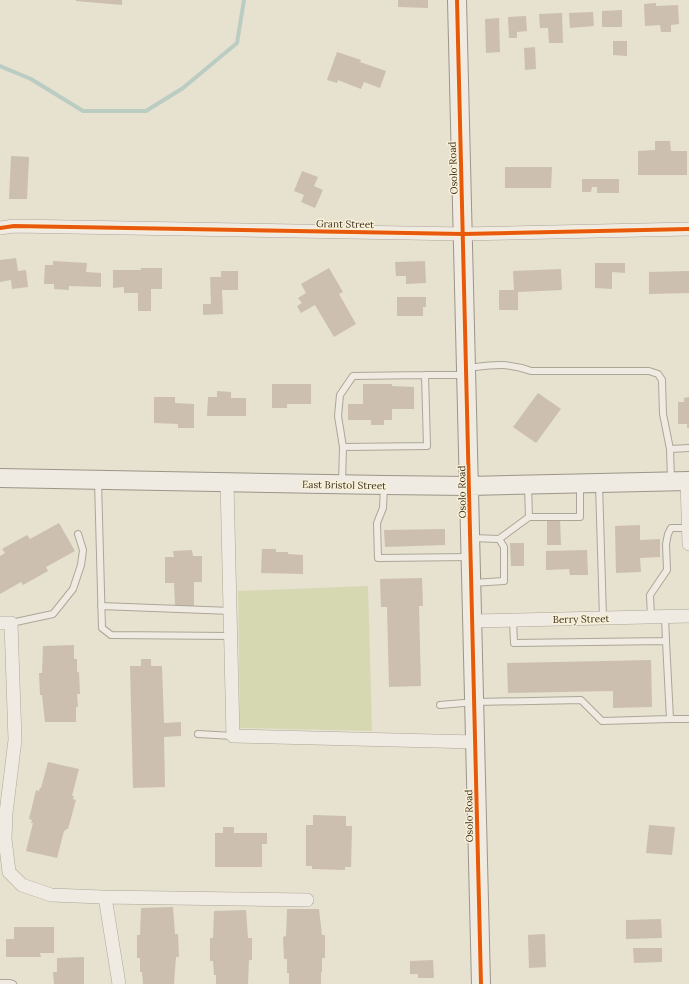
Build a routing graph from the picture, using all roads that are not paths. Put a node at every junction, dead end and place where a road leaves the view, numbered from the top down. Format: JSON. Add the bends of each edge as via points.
{"nodes":[{"id":1,"x":457,"y":0,"type":"edge"},
{"id":2,"x":0,"y":228,"type":"edge"},
{"id":3,"x":689,"y":229,"type":"edge"},
{"id":4,"x":463,"y":234,"type":"junction"},
{"id":5,"x":467,"y":372,"type":"junction"},
{"id":6,"x":425,"y":375,"type":"junction"},
{"id":7,"x":343,"y":447,"type":"junction"},
{"id":8,"x":689,"y":448,"type":"edge"},
{"id":9,"x":670,"y":449,"type":"junction"},
{"id":10,"x":0,"y":478,"type":"edge"},
{"id":11,"x":98,"y":480,"type":"junction"},
{"id":12,"x":682,"y":481,"type":"edge"},
{"id":13,"x":227,"y":482,"type":"junction"},
{"id":14,"x":580,"y":483,"type":"junction"},
{"id":15,"x":599,"y":483,"type":"junction"},
{"id":16,"x":528,"y":484,"type":"junction"},
{"id":17,"x":342,"y":485,"type":"junction"},
{"id":18,"x":384,"y":485,"type":"junction"},
{"id":19,"x":469,"y":486,"type":"junction"},
{"id":20,"x":529,"y":517,"type":"junction"},
{"id":21,"x":688,"y":528,"type":"edge"},
{"id":22,"x":78,"y":534,"type":"dead end"},
{"id":23,"x":471,"y":538,"type":"junction"},
{"id":24,"x":499,"y":539,"type":"junction"},
{"id":25,"x":689,"y":544,"type":"edge"},
{"id":26,"x":471,"y":556,"type":"junction"},
{"id":27,"x":472,"y":583,"type":"junction"},
{"id":28,"x":101,"y":606,"type":"junction"},
{"id":29,"x":230,"y":611,"type":"junction"},
{"id":30,"x":689,"y":616,"type":"edge"},
{"id":31,"x":651,"y":617,"type":"junction"},
{"id":32,"x":665,"y":617,"type":"junction"},
{"id":33,"x":603,"y":618,"type":"junction"},
{"id":34,"x":513,"y":620,"type":"junction"},
{"id":35,"x":473,"y":621,"type":"junction"},
{"id":36,"x":5,"y":623,"type":"edge"},
{"id":37,"x":231,"y":636,"type":"junction"},
{"id":38,"x":666,"y":641,"type":"junction"},
{"id":39,"x":475,"y":702,"type":"junction"},
{"id":40,"x":440,"y":704,"type":"dead end"},
{"id":41,"x":670,"y":719,"type":"junction"},
{"id":42,"x":689,"y":719,"type":"edge"},
{"id":43,"x":198,"y":734,"type":"dead end"},
{"id":44,"x":233,"y":736,"type":"junction"},
{"id":45,"x":476,"y":742,"type":"junction"},
{"id":46,"x":3,"y":832,"type":"edge"},
{"id":47,"x":105,"y":897,"type":"junction"},
{"id":48,"x":307,"y":900,"type":"dead end"},
{"id":49,"x":0,"y":983,"type":"edge"},
{"id":50,"x":13,"y":984,"type":"edge"},
{"id":51,"x":119,"y":984,"type":"edge"},
{"id":52,"x":481,"y":984,"type":"edge"}],
"edges":[{"from":1,"to":4,"type":"street","name":"Osolo Road"},
{"from":2,"to":4,"type":"street","name":"Grant Street","via":[[14,226]]},
{"from":3,"to":4,"type":"street","name":"Grant Street"},
{"from":4,"to":5,"type":"street","name":"Osolo Road"},
{"from":5,"to":6,"type":"lane"},
{"from":5,"to":9,"type":"lane","via":[[502,364],[531,371],[649,371],[658,374],[662,380],[663,414]]},
{"from":5,"to":19,"type":"street","name":"Osolo Road"},
{"from":6,"to":7,"type":"lane","via":[[353,376],[340,395],[338,416]]},
{"from":6,"to":7,"type":"lane","via":[[427,446]]},
{"from":7,"to":17,"type":"lane"},
{"from":8,"to":9,"type":"lane"},
{"from":9,"to":12,"type":"lane"},
{"from":10,"to":11,"type":"street","name":"East Bristol Street"},
{"from":11,"to":13,"type":"street","name":"East Bristol Street"},
{"from":11,"to":28,"type":"lane"},
{"from":12,"to":15,"type":"street","name":"East Bristol Street"},
{"from":12,"to":21,"type":"street"},
{"from":13,"to":17,"type":"street","name":"East Bristol Street"},
{"from":13,"to":29,"type":"street"},
{"from":14,"to":15,"type":"street","name":"East Bristol Street"},
{"from":14,"to":16,"type":"street","name":"East Bristol Street"},
{"from":14,"to":20,"type":"lane","via":[[580,518]]},
{"from":15,"to":33,"type":"lane"},
{"from":16,"to":19,"type":"street","name":"East Bristol Street"},
{"from":16,"to":20,"type":"lane"},
{"from":17,"to":18,"type":"street","name":"East Bristol Street"},
{"from":18,"to":19,"type":"street","name":"East Bristol Street"},
{"from":18,"to":26,"type":"lane","via":[[383,508],[377,523],[378,558]]},
{"from":19,"to":23,"type":"street","name":"Osolo Road"},
{"from":20,"to":24,"type":"lane"},
{"from":21,"to":25,"type":"street"},
{"from":21,"to":31,"type":"lane","via":[[671,528],[668,534],[667,570],[650,595]]},
{"from":22,"to":36,"type":"lane","via":[[83,550],[82,565],[73,589],[52,614]]},
{"from":23,"to":24,"type":"lane"},
{"from":23,"to":26,"type":"street","name":"Osolo Road"},
{"from":24,"to":27,"type":"lane","via":[[504,547],[504,582]]},
{"from":26,"to":27,"type":"street","name":"Osolo Road"},
{"from":27,"to":35,"type":"street","name":"Osolo Road"},
{"from":28,"to":29,"type":"lane"},
{"from":28,"to":37,"type":"lane","via":[[102,628],[111,635]]},
{"from":29,"to":37,"type":"street"},
{"from":30,"to":32,"type":"street","name":"Berry Street"},
{"from":31,"to":32,"type":"street","name":"Berry Street"},
{"from":31,"to":33,"type":"street","name":"Berry Street"},
{"from":32,"to":38,"type":"lane"},
{"from":33,"to":34,"type":"street","name":"Berry Street"},
{"from":34,"to":35,"type":"street","name":"Berry Street"},
{"from":34,"to":38,"type":"lane","via":[[514,643]]},
{"from":35,"to":39,"type":"street","name":"Osolo Road"},
{"from":36,"to":46,"type":"street","via":[[15,740]]},
{"from":37,"to":44,"type":"street"},
{"from":38,"to":41,"type":"lane"},
{"from":39,"to":40,"type":"lane"},
{"from":39,"to":41,"type":"lane","via":[[581,700],[602,721]]},
{"from":39,"to":45,"type":"street","name":"Osolo Road"},
{"from":41,"to":42,"type":"lane"},
{"from":43,"to":44,"type":"lane"},
{"from":44,"to":45,"type":"street"},
{"from":45,"to":52,"type":"street","name":"Osolo Road"},
{"from":46,"to":47,"type":"street","via":[[9,872],[22,885],[51,895]]},
{"from":47,"to":48,"type":"street"},
{"from":47,"to":51,"type":"street"},
{"from":49,"to":50,"type":"lane"}]}
